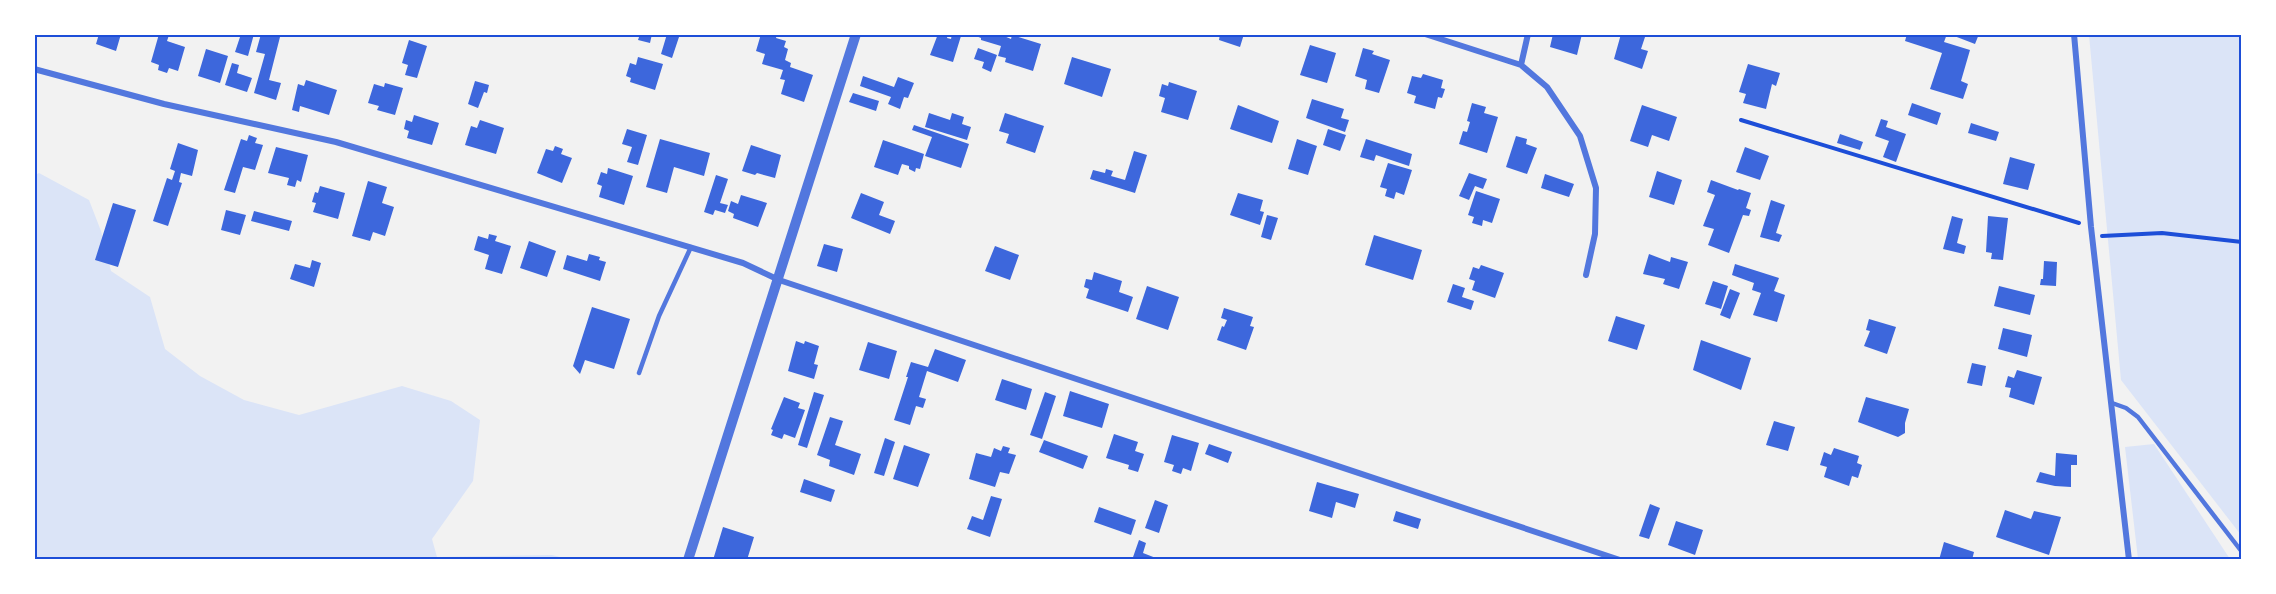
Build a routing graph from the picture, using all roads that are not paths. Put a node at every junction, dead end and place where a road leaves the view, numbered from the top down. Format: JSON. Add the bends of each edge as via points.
{"nodes":[{"id":1,"x":856,"y":34,"type":"edge"},
{"id":2,"x":1425,"y":34,"type":"edge"},
{"id":3,"x":1528,"y":34,"type":"edge"},
{"id":4,"x":2074,"y":34,"type":"edge"},
{"id":5,"x":1521,"y":65,"type":"junction"},
{"id":6,"x":34,"y":69,"type":"edge"},
{"id":7,"x":691,"y":247,"type":"junction"},
{"id":8,"x":1586,"y":275,"type":"dead end"},
{"id":9,"x":778,"y":280,"type":"junction"},
{"id":10,"x":639,"y":373,"type":"dead end"},
{"id":11,"x":2112,"y":402,"type":"junction"},
{"id":12,"x":2241,"y":552,"type":"edge"},
{"id":13,"x":688,"y":560,"type":"edge"},
{"id":14,"x":1620,"y":560,"type":"edge"},
{"id":15,"x":2129,"y":560,"type":"edge"}],
"edges":[{"from":1,"to":9,"type":"street"},
{"from":2,"to":5,"type":"street"},
{"from":3,"to":5,"type":"street"},
{"from":4,"to":11,"type":"street"},
{"from":5,"to":8,"type":"street","via":[[1547,87],[1580,136],[1596,188],[1595,234]]},
{"from":6,"to":7,"type":"street","via":[[164,104],[336,142]]},
{"from":7,"to":9,"type":"street","via":[[743,263]]},
{"from":7,"to":10,"type":"lane","via":[[659,316]]},
{"from":9,"to":13,"type":"street"},
{"from":9,"to":14,"type":"street"},
{"from":11,"to":12,"type":"lane","via":[[2143,423]]},
{"from":11,"to":15,"type":"street"}]}
